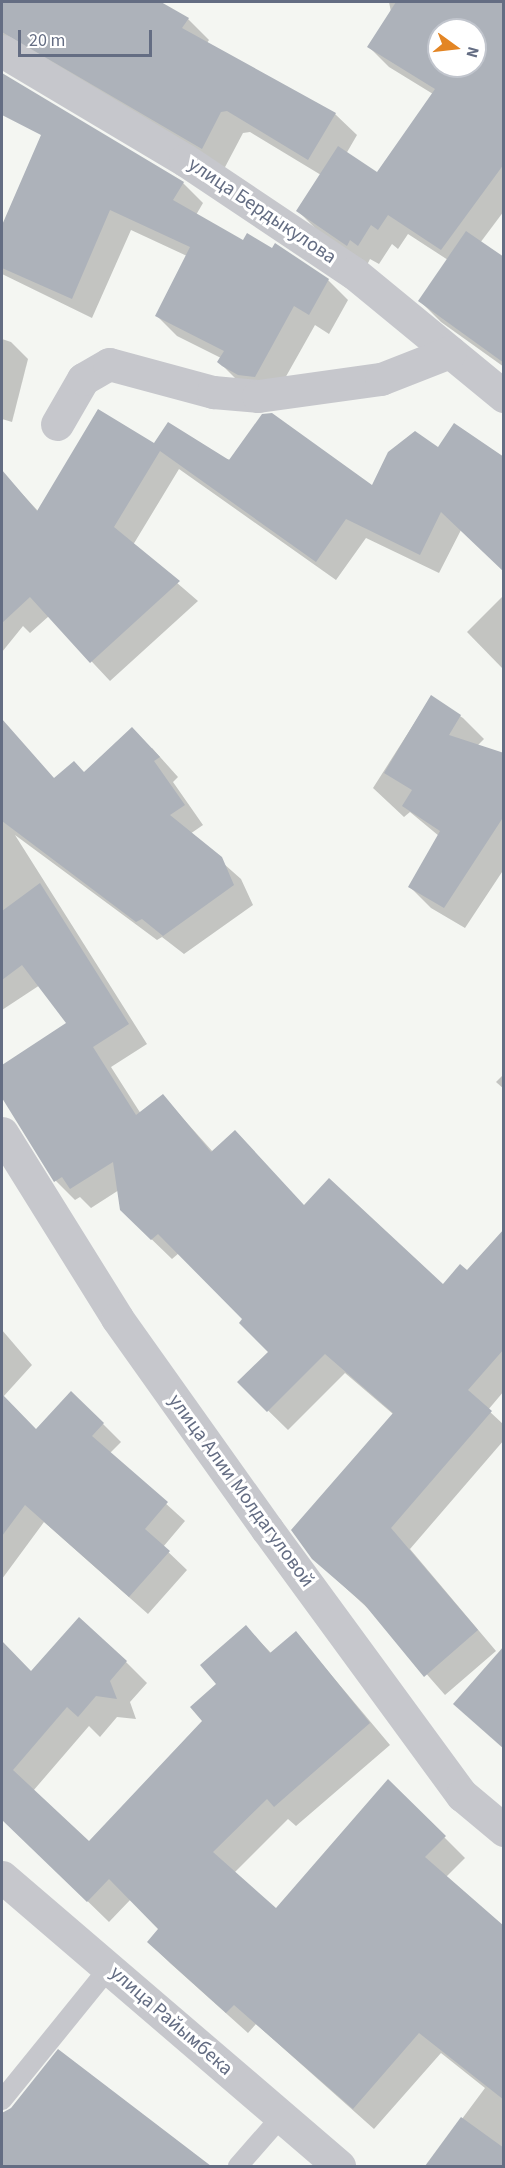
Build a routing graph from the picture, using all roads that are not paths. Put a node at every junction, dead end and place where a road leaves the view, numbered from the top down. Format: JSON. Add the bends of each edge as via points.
{"nodes":[{"id":1,"x":2,"y":51,"type":"edge"},
{"id":2,"x":450,"y":352,"type":"junction"},
{"id":3,"x":504,"y":396,"type":"edge"},
{"id":4,"x":57,"y":424,"type":"dead end"},
{"id":5,"x":2,"y":1133,"type":"edge"},
{"id":6,"x":504,"y":1830,"type":"edge"},
{"id":7,"x":2,"y":1877,"type":"edge"},
{"id":8,"x":109,"y":1968,"type":"junction"},
{"id":9,"x":2,"y":2100,"type":"edge"},
{"id":10,"x":281,"y":2116,"type":"junction"},
{"id":11,"x":238,"y":2166,"type":"edge"},
{"id":12,"x":339,"y":2166,"type":"edge"}],
"edges":[{"from":1,"to":2,"type":"street","name":"улица Бердыкулова","via":[[185,160],[315,246]]},
{"from":2,"to":3,"type":"street","name":"улица Бердыкулова"},
{"from":2,"to":4,"type":"street","via":[[381,379],[258,396],[213,392],[109,364],[83,379]]},
{"from":5,"to":6,"type":"street","name":"улица Алии Молдагуловой","via":[[117,1318],[267,1529],[462,1796]]},
{"from":7,"to":8,"type":"street","name":"улица Райымбека"},
{"from":8,"to":9,"type":"lane"},
{"from":8,"to":10,"type":"street","name":"улица Райымбека"},
{"from":10,"to":11,"type":"lane"},
{"from":10,"to":12,"type":"street","name":"улица Райымбека"}]}
